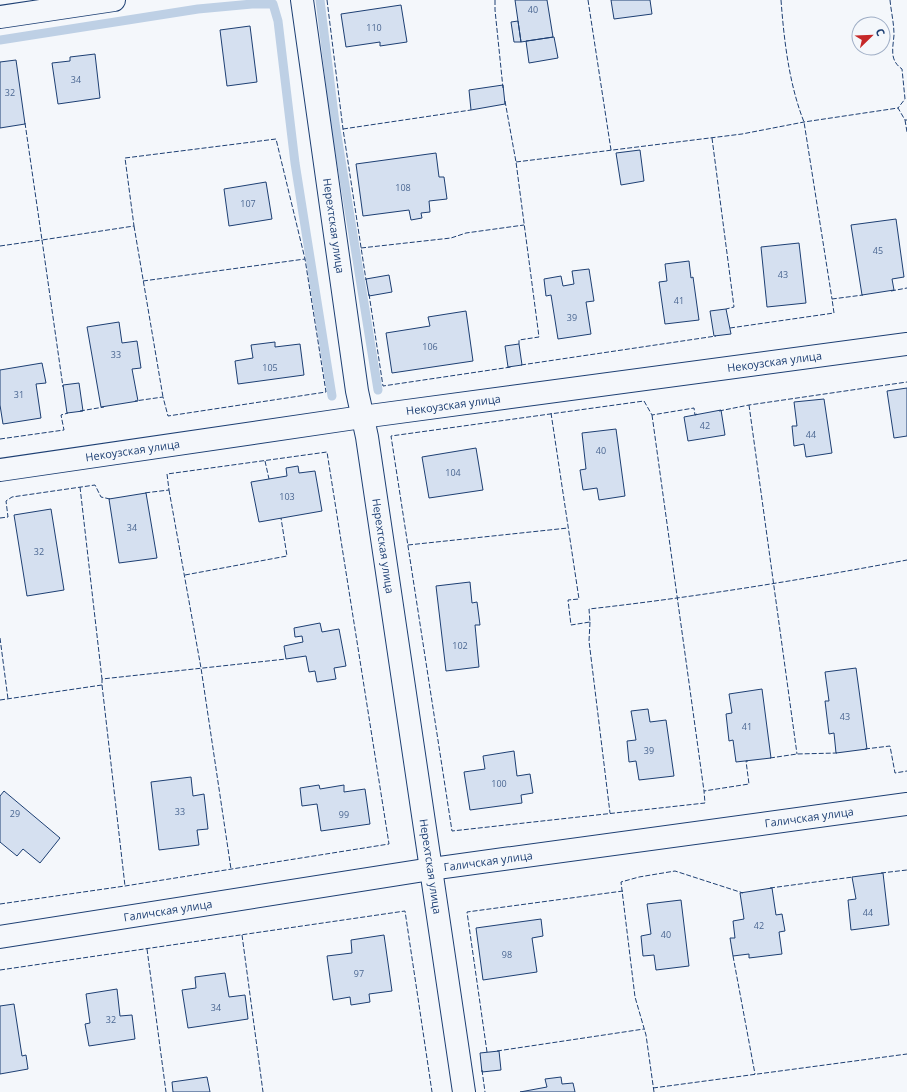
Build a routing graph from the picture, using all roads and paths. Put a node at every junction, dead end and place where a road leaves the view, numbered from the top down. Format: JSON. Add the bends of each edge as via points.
{"nodes":[{"id":1,"x":114,"y":0,"type":"edge"},
{"id":2,"x":302,"y":0,"type":"edge"},
{"id":3,"x":0,"y":17,"type":"edge"},
{"id":4,"x":907,"y":344,"type":"edge"},
{"id":5,"x":362,"y":417,"type":"junction"},
{"id":6,"x":0,"y":470,"type":"edge"},
{"id":7,"x":907,"y":804,"type":"edge"},
{"id":8,"x":431,"y":869,"type":"junction"},
{"id":9,"x":0,"y":937,"type":"edge"},
{"id":10,"x":464,"y":1092,"type":"edge"}],
"edges":[{"from":1,"to":3,"type":"street"},
{"from":2,"to":5,"type":"street","name":"Нерехтская улица"},
{"from":4,"to":5,"type":"street","name":"Некоузская улица"},
{"from":5,"to":6,"type":"street","name":"Некоузская улица"},
{"from":5,"to":8,"type":"street","name":"Нерехтская улица"},
{"from":7,"to":8,"type":"street","name":"Галичская улица"},
{"from":8,"to":9,"type":"street","name":"Галичская улица"},
{"from":8,"to":10,"type":"street","name":"Нерехтская улица"}]}
